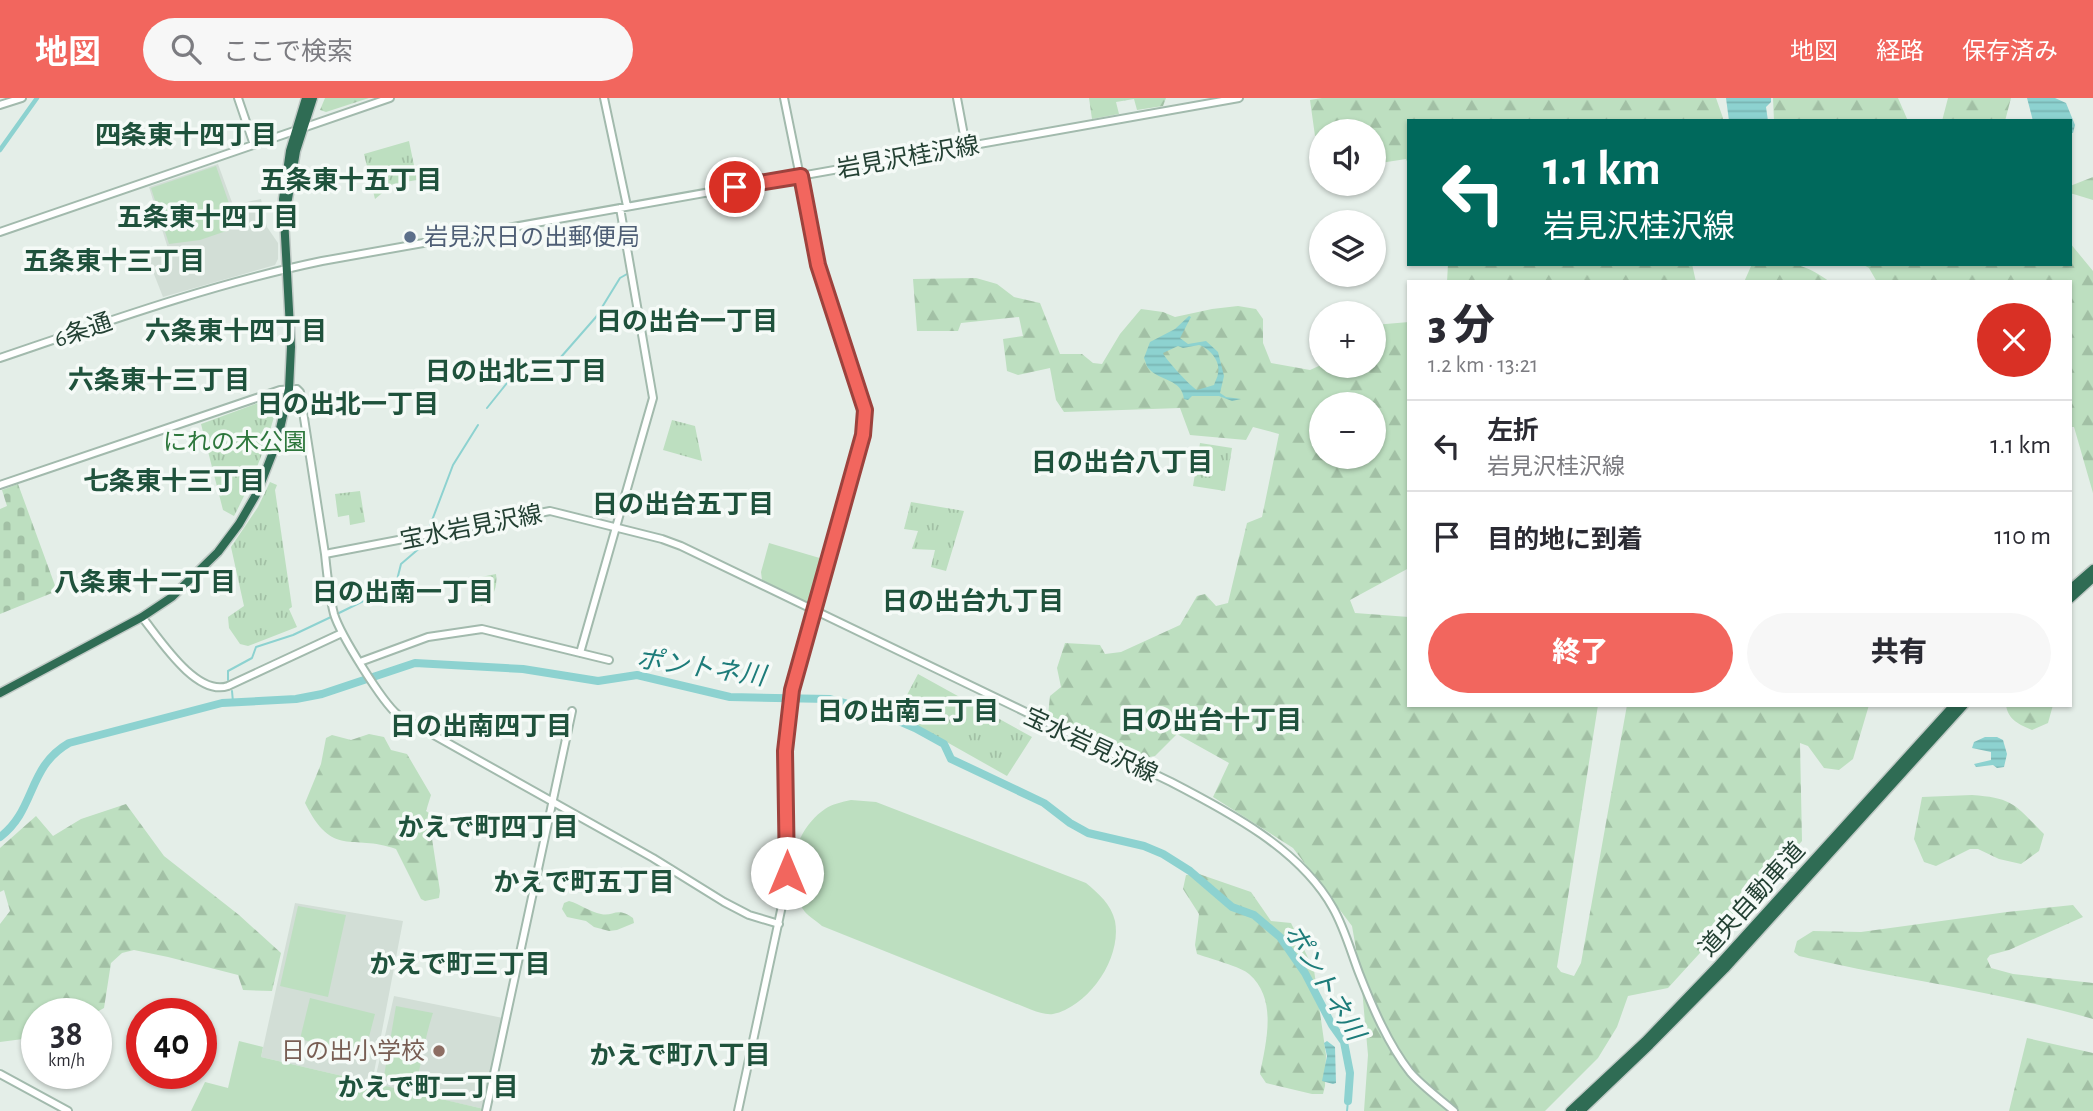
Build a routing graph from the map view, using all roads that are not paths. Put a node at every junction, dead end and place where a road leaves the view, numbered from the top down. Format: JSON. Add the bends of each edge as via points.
{"nodes":[{"id":1,"x":22,"y":98,"type":"edge"},
{"id":2,"x":238,"y":98,"type":"edge"},
{"id":3,"x":306,"y":98,"type":"edge"},
{"id":4,"x":313,"y":98,"type":"edge"},
{"id":5,"x":390,"y":98,"type":"edge"},
{"id":6,"x":604,"y":98,"type":"edge"},
{"id":7,"x":784,"y":98,"type":"edge"},
{"id":8,"x":957,"y":98,"type":"edge"},
{"id":9,"x":1239,"y":98,"type":"edge"},
{"id":10,"x":0,"y":105,"type":"edge"},
{"id":11,"x":298,"y":130,"type":"junction"},
{"id":12,"x":254,"y":145,"type":"junction"},
{"id":13,"x":966,"y":146,"type":"junction"},
{"id":14,"x":801,"y":176,"type":"junction"},
{"id":15,"x":623,"y":207,"type":"junction"},
{"id":16,"x":0,"y":232,"type":"edge"},
{"id":17,"x":288,"y":268,"type":"junction"},
{"id":18,"x":0,"y":358,"type":"edge"},
{"id":19,"x":289,"y":389,"type":"junction"},
{"id":20,"x":0,"y":485,"type":"edge"},
{"id":21,"x":616,"y":527,"type":"junction"},
{"id":22,"x":325,"y":554,"type":"junction"},
{"id":23,"x":2093,"y":569,"type":"edge"},
{"id":24,"x":2093,"y":578,"type":"edge"},
{"id":25,"x":2072,"y":587,"type":"edge"},
{"id":26,"x":2072,"y":597,"type":"edge"},
{"id":27,"x":813,"y":610,"type":"junction"},
{"id":28,"x":142,"y":617,"type":"junction"},
{"id":29,"x":342,"y":633,"type":"junction"},
{"id":30,"x":580,"y":653,"type":"junction"},
{"id":31,"x":609,"y":660,"type":"dead end"},
{"id":32,"x":360,"y":662,"type":"junction"},
{"id":33,"x":0,"y":693,"type":"edge"},
{"id":34,"x":1952,"y":707,"type":"edge"},
{"id":35,"x":1962,"y":707,"type":"edge"},
{"id":36,"x":572,"y":711,"type":"dead end"},
{"id":37,"x":552,"y":802,"type":"junction"},
{"id":38,"x":779,"y":924,"type":"junction"},
{"id":39,"x":0,"y":1074,"type":"edge"},
{"id":40,"x":68,"y":1111,"type":"edge"},
{"id":41,"x":486,"y":1111,"type":"edge"},
{"id":42,"x":738,"y":1111,"type":"edge"},
{"id":43,"x":1454,"y":1111,"type":"edge"},
{"id":44,"x":1570,"y":1111,"type":"edge"},
{"id":45,"x":1581,"y":1111,"type":"edge"}],
"edges":[{"from":1,"to":10,"type":"street"},
{"from":2,"to":12,"type":"street"},
{"from":3,"to":11,"type":"highway"},
{"from":4,"to":11,"type":"highway"},
{"from":5,"to":11,"type":"street"},
{"from":6,"to":15,"type":"street"},
{"from":7,"to":14,"type":"street"},
{"from":8,"to":13,"type":"street"},
{"from":9,"to":13,"type":"street","name":"岩見沢桂沢線"},
{"from":11,"to":12,"type":"street"},
{"from":11,"to":17,"type":"highway","via":[[284,186]]},
{"from":12,"to":16,"type":"street"},
{"from":13,"to":14,"type":"street","name":"岩見沢桂沢線"},
{"from":14,"to":15,"type":"street","name":"岩見沢桂沢線"},
{"from":14,"to":27,"type":"street","via":[[818,265],[865,415]]},
{"from":15,"to":17,"type":"street","name":"岩見沢桂沢線"},
{"from":15,"to":21,"type":"street","via":[[653,396]]},
{"from":17,"to":18,"type":"street","name":"6条通","via":[[145,309]]},
{"from":17,"to":19,"type":"highway"},
{"from":19,"to":20,"type":"street"},
{"from":19,"to":22,"type":"street","via":[[300,392]]},
{"from":19,"to":28,"type":"highway","via":[[271,459],[242,519],[197,574]]},
{"from":21,"to":22,"type":"street","name":"宝水岩見沢線","via":[[550,511]]},
{"from":21,"to":27,"type":"street","name":"宝水岩見沢線","via":[[681,546]]},
{"from":21,"to":30,"type":"street"},
{"from":22,"to":29,"type":"street","via":[[334,614]]},
{"from":23,"to":25,"type":"highway"},
{"from":24,"to":26,"type":"highway"},
{"from":27,"to":38,"type":"street","via":[[789,711],[784,795],[786,887]]},
{"from":27,"to":43,"type":"street","name":"宝水岩見沢線","via":[[1194,794],[1276,845],[1310,877],[1333,908],[1398,1055],[1412,1074]]},
{"from":28,"to":29,"type":"street","via":[[180,665],[217,688]]},
{"from":28,"to":33,"type":"highway"},
{"from":29,"to":32,"type":"street"},
{"from":30,"to":31,"type":"street"},
{"from":30,"to":32,"type":"street","via":[[482,629],[428,636]]},
{"from":32,"to":37,"type":"street","via":[[387,705],[403,719]]},
{"from":34,"to":44,"type":"highway","name":"道央自動車道","via":[[1711,973]]},
{"from":35,"to":45,"type":"highway","name":"道央自動車道","via":[[1725,969]]},
{"from":36,"to":37,"type":"street"},
{"from":37,"to":38,"type":"street","via":[[724,902]]},
{"from":37,"to":41,"type":"street"},
{"from":38,"to":42,"type":"street"},
{"from":39,"to":40,"type":"street"}]}
